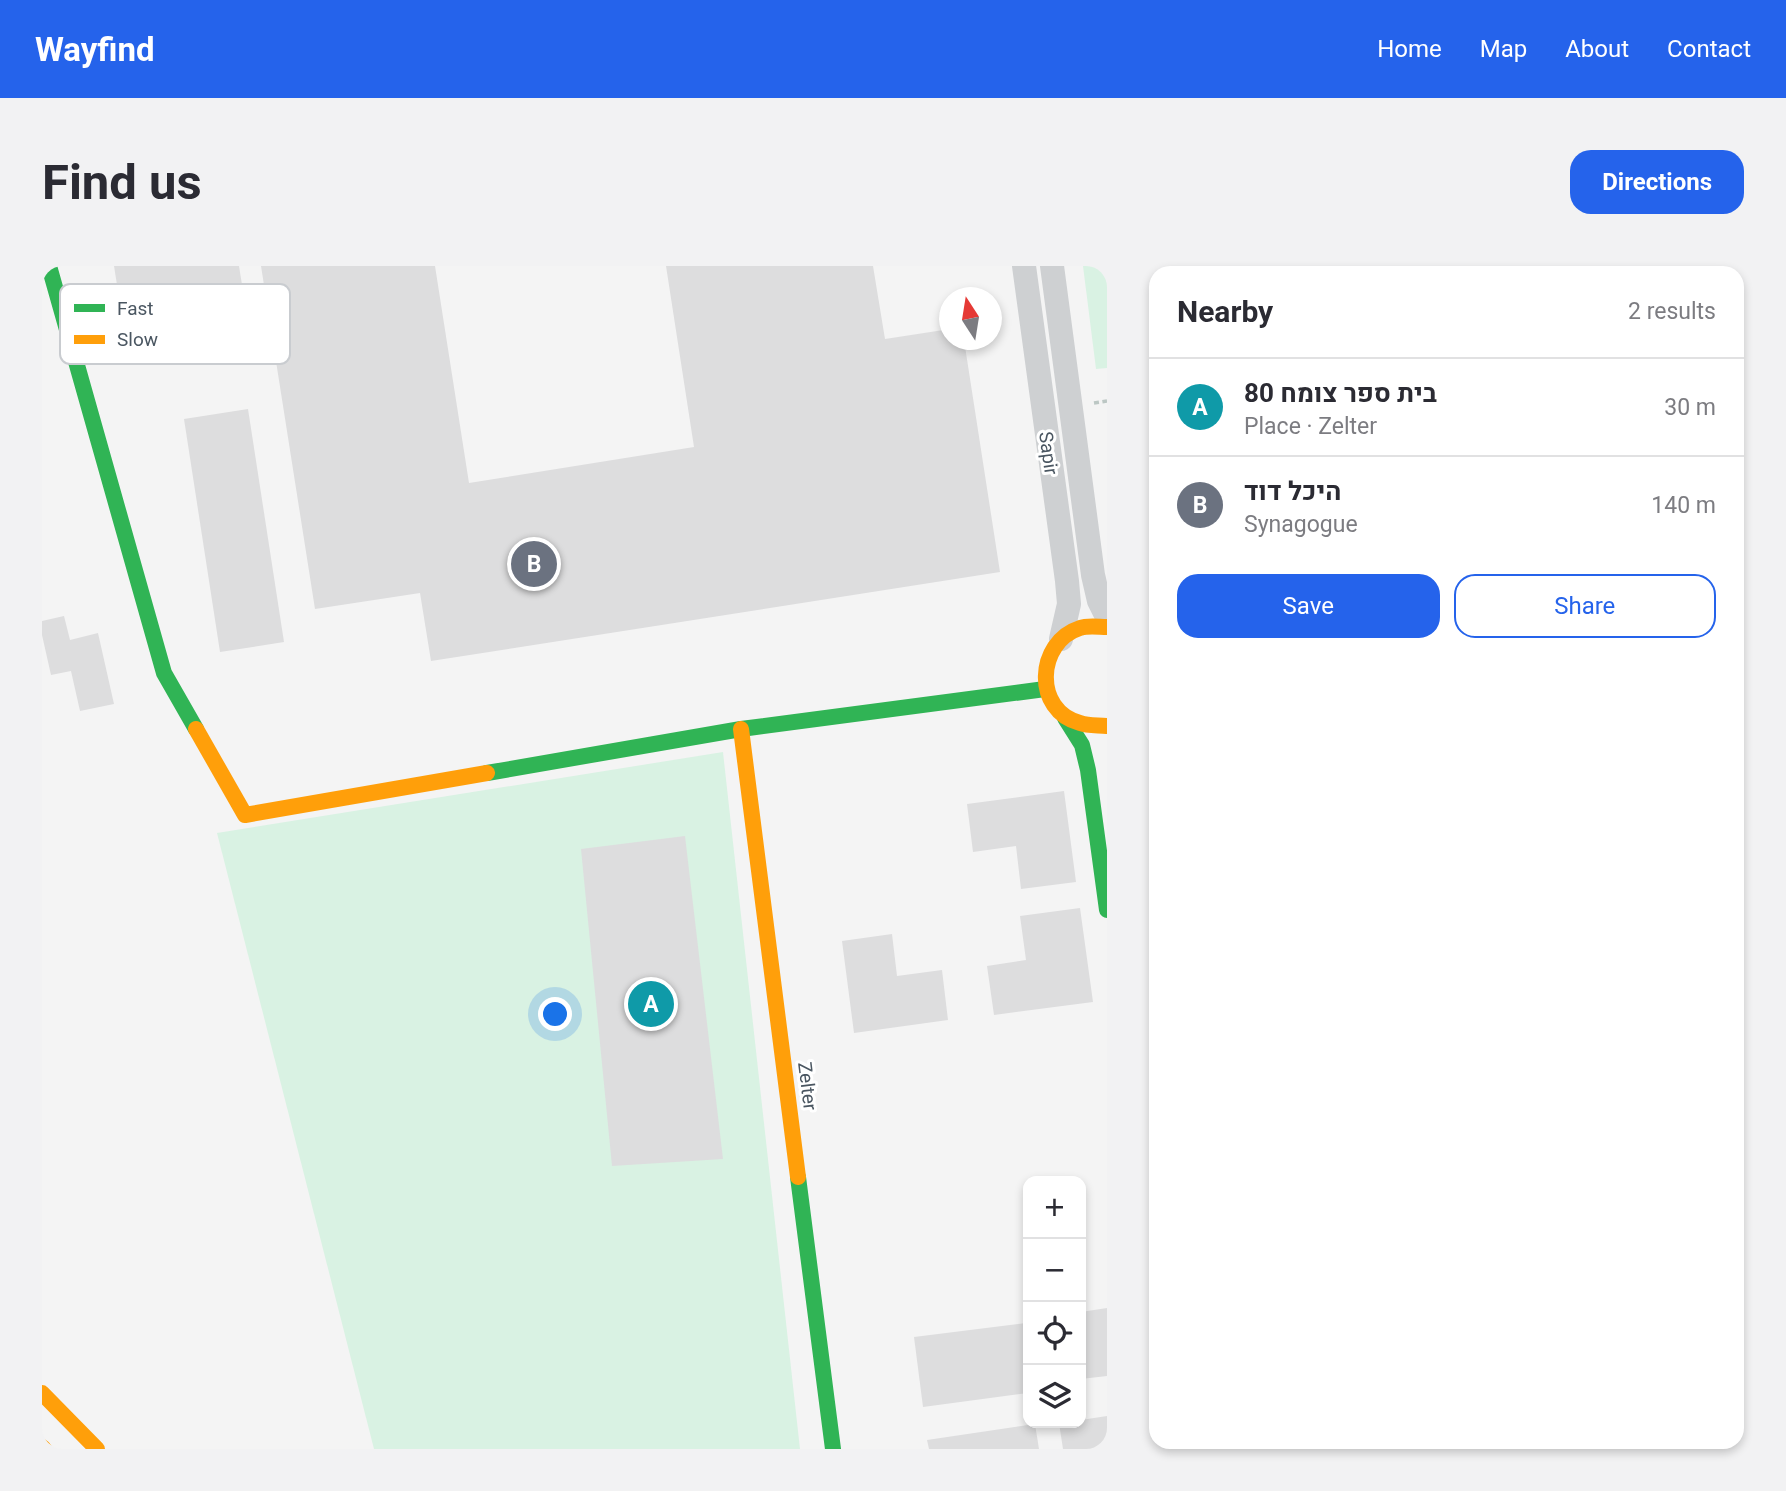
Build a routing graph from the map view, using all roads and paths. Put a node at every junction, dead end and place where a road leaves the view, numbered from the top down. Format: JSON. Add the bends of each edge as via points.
{"nodes":[{"id":1,"x":49,"y":266,"type":"edge"},
{"id":2,"x":1024,"y":266,"type":"edge"},
{"id":3,"x":1052,"y":266,"type":"edge"},
{"id":4,"x":60,"y":305,"type":"edge"},
{"id":5,"x":77,"y":364,"type":"edge"},
{"id":6,"x":1107,"y":401,"type":"edge"},
{"id":7,"x":1094,"y":402,"type":"dead end"},
{"id":8,"x":1107,"y":617,"type":"edge"},
{"id":9,"x":1107,"y":627,"type":"edge"},
{"id":10,"x":1061,"y":639,"type":"junction"},
{"id":11,"x":1045,"y":689,"type":"junction"},
{"id":12,"x":1065,"y":718,"type":"junction"},
{"id":13,"x":1107,"y":726,"type":"edge"},
{"id":14,"x":741,"y":729,"type":"junction"},
{"id":15,"x":1107,"y":910,"type":"edge"},
{"id":16,"x":42,"y":1394,"type":"edge"},
{"id":17,"x":97,"y":1449,"type":"edge"},
{"id":18,"x":833,"y":1449,"type":"edge"}],
"edges":[{"from":1,"to":4,"type":"main road"},
{"from":2,"to":10,"type":"street","name":"Sapir","via":[[1067,581],[1069,604]]},
{"from":3,"to":8,"type":"street","name":"Sapir","via":[[1093,575]]},
{"from":5,"to":14,"type":"main road","via":[[164,673],[245,815]]},
{"from":6,"to":7,"type":"path"},
{"from":9,"to":10,"type":"main road","via":[[1089,626]]},
{"from":10,"to":11,"type":"main road","via":[[1046,662]]},
{"from":11,"to":12,"type":"main road"},
{"from":11,"to":14,"type":"main road"},
{"from":12,"to":13,"type":"main road","via":[[1092,727]]},
{"from":12,"to":15,"type":"main road","via":[[1082,745],[1088,770]]},
{"from":14,"to":18,"type":"main road","name":"Zelter"},
{"from":16,"to":17,"type":"main road"}]}
